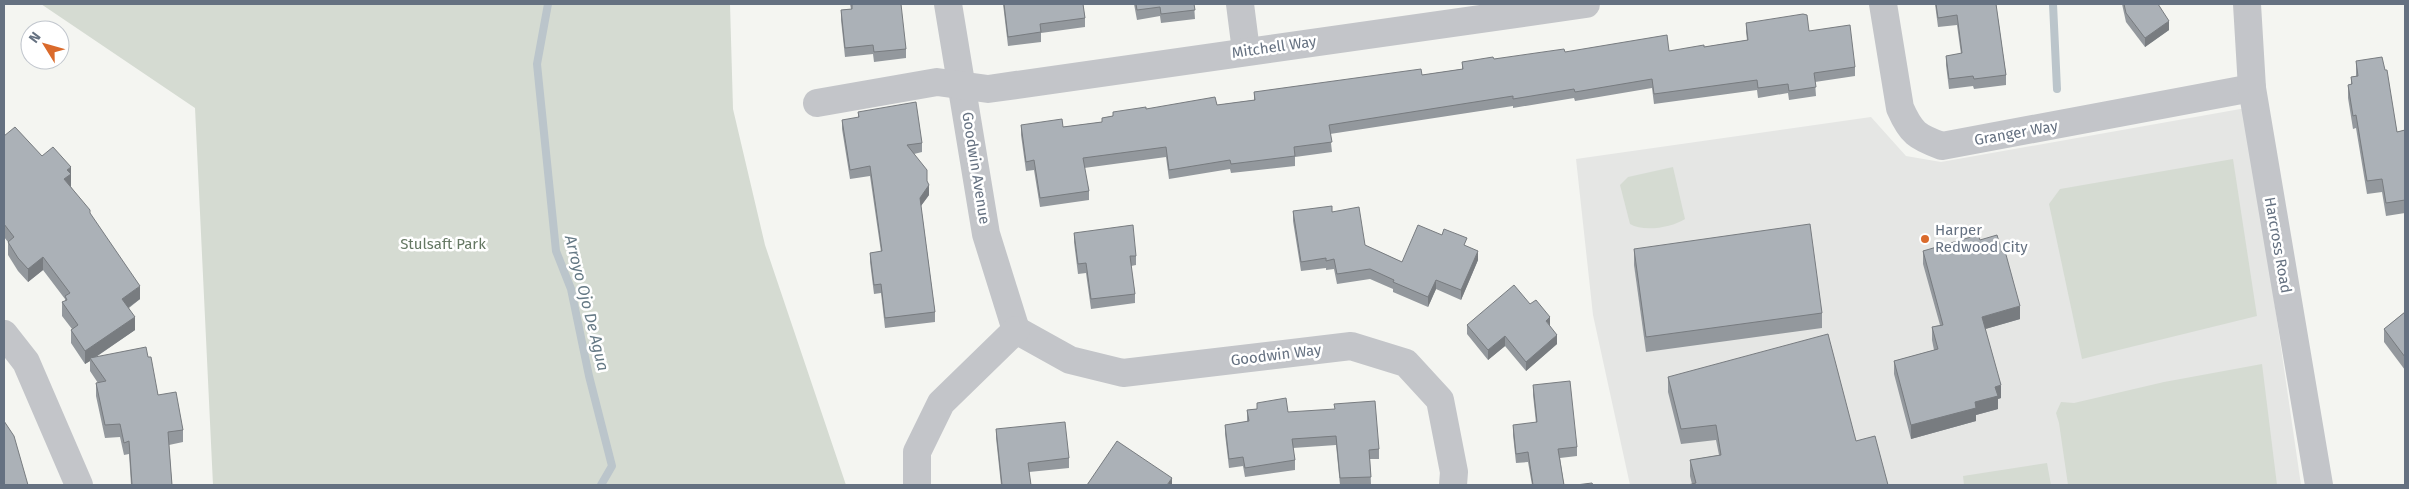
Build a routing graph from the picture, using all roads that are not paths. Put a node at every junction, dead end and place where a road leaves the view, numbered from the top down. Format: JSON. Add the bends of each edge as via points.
{"nodes":[{"id":1,"x":948,"y":4,"type":"edge"},
{"id":2,"x":1240,"y":4,"type":"edge"},
{"id":3,"x":1586,"y":4,"type":"edge"},
{"id":4,"x":1883,"y":4,"type":"edge"},
{"id":5,"x":2247,"y":4,"type":"edge"},
{"id":6,"x":1246,"y":51,"type":"junction"},
{"id":7,"x":963,"y":87,"type":"junction"},
{"id":8,"x":2252,"y":88,"type":"junction"},
{"id":9,"x":817,"y":103,"type":"dead end"},
{"id":10,"x":1016,"y":330,"type":"junction"},
{"id":11,"x":4,"y":334,"type":"edge"},
{"id":12,"x":79,"y":485,"type":"edge"},
{"id":13,"x":917,"y":485,"type":"edge"},
{"id":14,"x":1453,"y":485,"type":"edge"},
{"id":15,"x":2319,"y":485,"type":"edge"}],
"edges":[{"from":1,"to":7,"type":"street","name":"Goodwin Avenue","via":[[956,63]]},
{"from":2,"to":6,"type":"street"},
{"from":3,"to":6,"type":"street","name":"Mitchell Way"},
{"from":4,"to":8,"type":"street","name":"Granger Way","via":[[1900,108],[1906,123],[1920,138],[1942,146]]},
{"from":5,"to":8,"type":"street","name":"Harcross Road"},
{"from":6,"to":7,"type":"street","name":"Mitchell Way","via":[[988,89]]},
{"from":7,"to":9,"type":"street","name":"Mitchell Way","via":[[937,82]]},
{"from":7,"to":10,"type":"street","name":"Goodwin Avenue","via":[[986,234]]},
{"from":8,"to":15,"type":"street","name":"Harcross Road"},
{"from":10,"to":13,"type":"street","via":[[941,403],[917,452]]},
{"from":10,"to":14,"type":"street","name":"Goodwin Way","via":[[1070,360],[1123,373],[1351,346],[1406,363],[1440,400],[1454,472]]},
{"from":11,"to":12,"type":"street","via":[[26,362]]}]}
